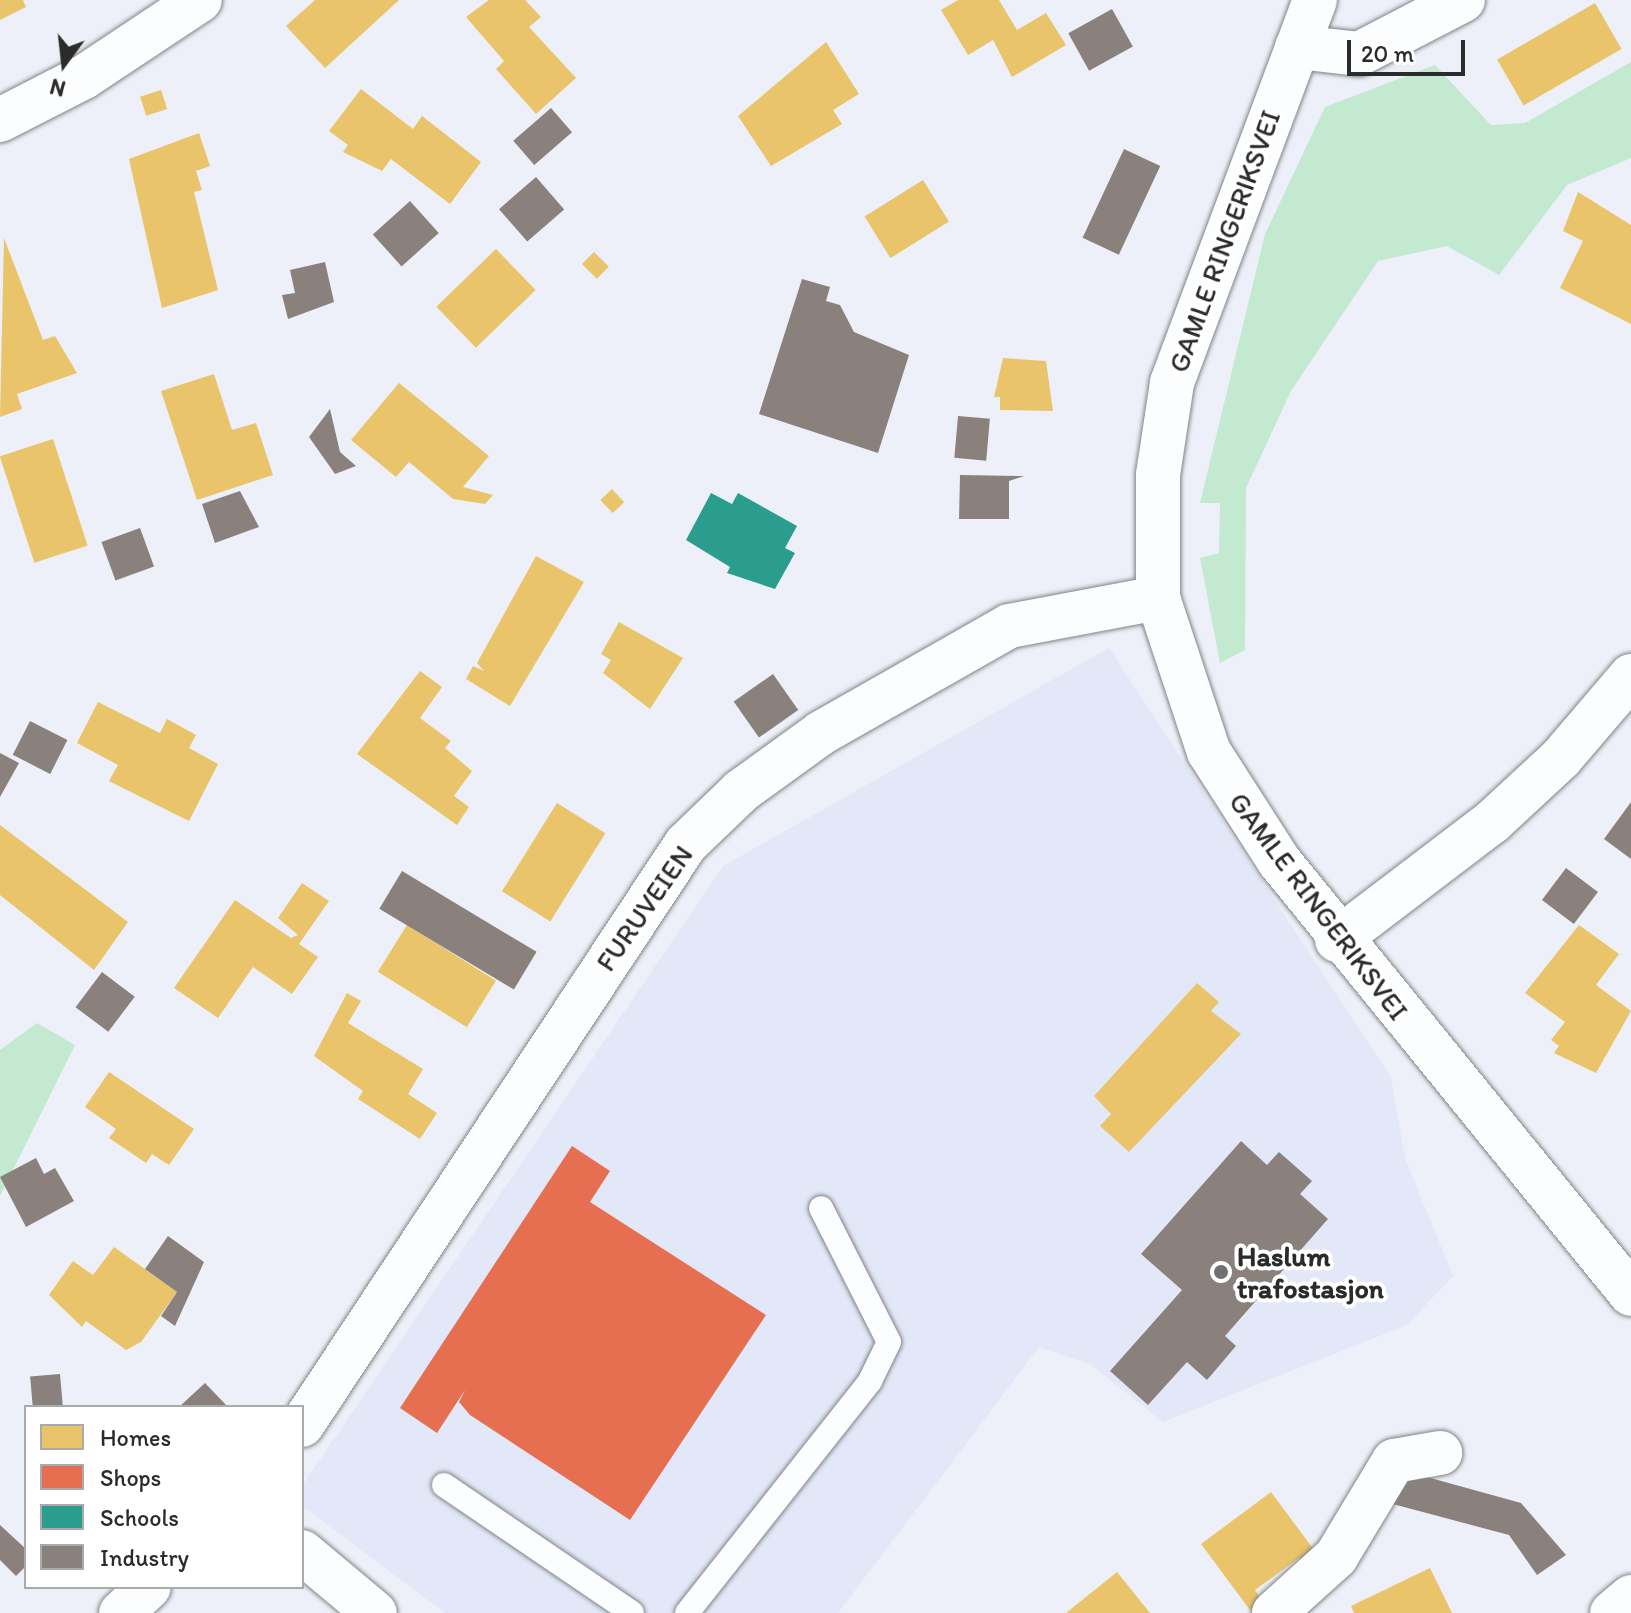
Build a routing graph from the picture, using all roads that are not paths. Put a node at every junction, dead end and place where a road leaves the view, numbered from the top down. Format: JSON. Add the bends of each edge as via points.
{"nodes":[{"id":1,"x":200,"y":0,"type":"edge"},
{"id":2,"x":1315,"y":0,"type":"edge"},
{"id":3,"x":1463,"y":0,"type":"edge"},
{"id":4,"x":1297,"y":47,"type":"junction"},
{"id":5,"x":0,"y":120,"type":"edge"},
{"id":6,"x":1158,"y":598,"type":"junction"},
{"id":7,"x":1631,"y":676,"type":"edge"},
{"id":8,"x":1337,"y":940,"type":"junction"},
{"id":9,"x":821,"y":1208,"type":"dead end"},
{"id":10,"x":1631,"y":1294,"type":"edge"},
{"id":11,"x":304,"y":1422,"type":"edge"},
{"id":12,"x":1440,"y":1453,"type":"dead end"},
{"id":13,"x":444,"y":1485,"type":"dead end"},
{"id":14,"x":304,"y":1554,"type":"edge"},
{"id":15,"x":147,"y":1589,"type":"edge"},
{"id":16,"x":1631,"y":1597,"type":"edge"},
{"id":17,"x":121,"y":1613,"type":"edge"},
{"id":18,"x":375,"y":1613,"type":"edge"},
{"id":19,"x":632,"y":1613,"type":"edge"},
{"id":20,"x":687,"y":1613,"type":"edge"},
{"id":21,"x":1274,"y":1613,"type":"edge"},
{"id":22,"x":1612,"y":1613,"type":"edge"}],
"edges":[{"from":1,"to":5,"type":"street","via":[[84,77]]},
{"from":2,"to":4,"type":"street","name":"GAMLE RINGERIKSVEI"},
{"from":3,"to":4,"type":"street","via":[[1359,54]]},
{"from":4,"to":6,"type":"street","name":"GAMLE RINGERIKSVEI","via":[[1172,383],[1158,475]]},
{"from":6,"to":8,"type":"street","name":"GAMLE RINGERIKSVEI","via":[[1209,752]]},
{"from":6,"to":11,"type":"street","name":"FURUVEIEN","via":[[1009,626],[821,733],[741,791],[686,844]]},
{"from":7,"to":8,"type":"street","via":[[1561,758],[1492,822]]},
{"from":8,"to":10,"type":"street","name":"GAMLE RINGERIKSVEI"},
{"from":9,"to":20,"type":"lane","via":[[889,1342],[870,1381]]},
{"from":12,"to":21,"type":"street","via":[[1394,1461],[1336,1557]]},
{"from":13,"to":19,"type":"lane"},
{"from":14,"to":18,"type":"street"},
{"from":15,"to":17,"type":"street"},
{"from":16,"to":22,"type":"street"}]}
